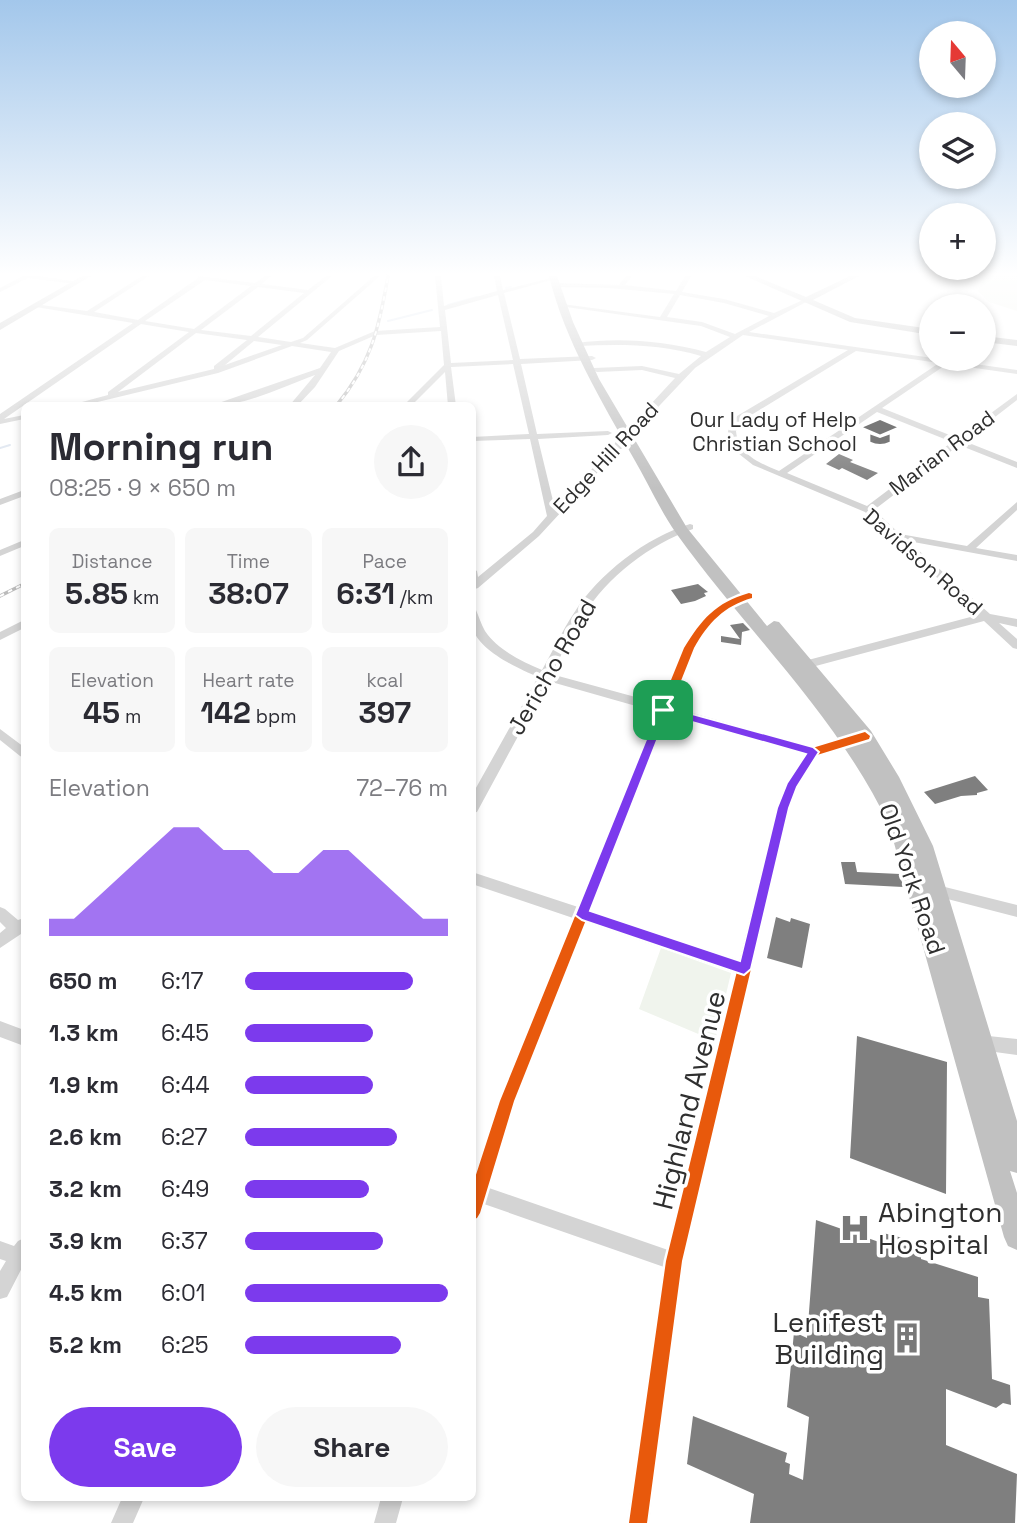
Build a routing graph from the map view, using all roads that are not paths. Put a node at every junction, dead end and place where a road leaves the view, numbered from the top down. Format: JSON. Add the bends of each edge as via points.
{"nodes":[{"id":1,"x":106,"y":347,"type":"edge"},
{"id":2,"x":174,"y":347,"type":"edge"},
{"id":3,"x":241,"y":347,"type":"edge"},
{"id":4,"x":283,"y":347,"type":"edge"},
{"id":5,"x":315,"y":347,"type":"edge"},
{"id":6,"x":343,"y":347,"type":"edge"},
{"id":7,"x":446,"y":347,"type":"edge"},
{"id":8,"x":513,"y":347,"type":"edge"},
{"id":9,"x":584,"y":347,"type":"edge"},
{"id":10,"x":674,"y":347,"type":"edge"},
{"id":11,"x":721,"y":347,"type":"edge"},
{"id":12,"x":831,"y":347,"type":"edge"},
{"id":13,"x":336,"y":350,"type":"junction"},
{"id":14,"x":853,"y":350,"type":"junction"},
{"id":15,"x":708,"y":355,"type":"junction"},
{"id":16,"x":919,"y":359,"type":"edge"},
{"id":17,"x":516,"y":362,"type":"junction"},
{"id":18,"x":591,"y":362,"type":"junction"},
{"id":19,"x":447,"y":365,"type":"junction"},
{"id":20,"x":996,"y":369,"type":"edge"},
{"id":21,"x":322,"y":370,"type":"junction"},
{"id":22,"x":215,"y":371,"type":"junction"},
{"id":23,"x":933,"y":371,"type":"edge"},
{"id":24,"x":1017,"y":372,"type":"edge"},
{"id":25,"x":681,"y":377,"type":"junction"},
{"id":26,"x":1017,"y":396,"type":"edge"},
{"id":27,"x":109,"y":397,"type":"junction"},
{"id":28,"x":26,"y":402,"type":"edge"},
{"id":29,"x":89,"y":402,"type":"edge"},
{"id":30,"x":230,"y":402,"type":"edge"},
{"id":31,"x":296,"y":402,"type":"edge"},
{"id":32,"x":411,"y":402,"type":"edge"},
{"id":33,"x":452,"y":402,"type":"edge"},
{"id":34,"x":21,"y":406,"type":"edge"},
{"id":35,"x":877,"y":409,"type":"junction"},
{"id":36,"x":21,"y":417,"type":"edge"},
{"id":37,"x":0,"y":420,"type":"edge"},
{"id":38,"x":608,"y":433,"type":"dead end"},
{"id":39,"x":534,"y":437,"type":"junction"},
{"id":40,"x":476,"y":439,"type":"edge"},
{"id":41,"x":958,"y":441,"type":"junction"},
{"id":42,"x":1017,"y":465,"type":"edge"},
{"id":43,"x":780,"y":474,"type":"junction"},
{"id":44,"x":21,"y":494,"type":"edge"},
{"id":45,"x":0,"y":502,"type":"edge"},
{"id":46,"x":1017,"y":505,"type":"edge"},
{"id":47,"x":868,"y":510,"type":"junction"},
{"id":48,"x":552,"y":517,"type":"junction"},
{"id":49,"x":686,"y":528,"type":"junction"},
{"id":50,"x":898,"y":537,"type":"junction"},
{"id":51,"x":21,"y":544,"type":"edge"},
{"id":52,"x":969,"y":549,"type":"junction"},
{"id":53,"x":0,"y":553,"type":"edge"},
{"id":54,"x":1017,"y":558,"type":"edge"},
{"id":55,"x":476,"y":583,"type":"edge"},
{"id":56,"x":743,"y":597,"type":"junction"},
{"id":57,"x":985,"y":617,"type":"junction"},
{"id":58,"x":476,"y":621,"type":"edge"},
{"id":59,"x":1017,"y":623,"type":"edge"},
{"id":60,"x":21,"y":626,"type":"edge"},
{"id":61,"x":0,"y":636,"type":"edge"},
{"id":62,"x":1017,"y":645,"type":"edge"},
{"id":63,"x":800,"y":666,"type":"junction"},
{"id":64,"x":545,"y":676,"type":"junction"},
{"id":65,"x":663,"y":710,"type":"junction"},
{"id":66,"x":0,"y":733,"type":"edge"},
{"id":67,"x":858,"y":738,"type":"junction"},
{"id":68,"x":21,"y":750,"type":"edge"},
{"id":69,"x":813,"y":752,"type":"junction"},
{"id":70,"x":476,"y":801,"type":"edge"},
{"id":71,"x":476,"y":879,"type":"edge"},
{"id":72,"x":937,"y":891,"type":"junction"},
{"id":73,"x":1017,"y":911,"type":"edge"},
{"id":74,"x":0,"y":913,"type":"edge"},
{"id":75,"x":582,"y":915,"type":"junction"},
{"id":76,"x":21,"y":927,"type":"edge"},
{"id":77,"x":0,"y":941,"type":"edge"},
{"id":78,"x":744,"y":969,"type":"junction"},
{"id":79,"x":0,"y":1029,"type":"edge"},
{"id":80,"x":21,"y":1037,"type":"edge"},
{"id":81,"x":973,"y":1042,"type":"junction"},
{"id":82,"x":1017,"y":1047,"type":"edge"},
{"id":83,"x":1017,"y":1161,"type":"edge"},
{"id":84,"x":476,"y":1188,"type":"edge"},
{"id":85,"x":476,"y":1191,"type":"edge"},
{"id":86,"x":1017,"y":1237,"type":"edge"},
{"id":87,"x":0,"y":1250,"type":"edge"},
{"id":88,"x":21,"y":1252,"type":"edge"},
{"id":89,"x":21,"y":1254,"type":"edge"},
{"id":90,"x":674,"y":1261,"type":"junction"},
{"id":91,"x":0,"y":1290,"type":"edge"},
{"id":92,"x":132,"y":1501,"type":"edge"},
{"id":93,"x":391,"y":1501,"type":"edge"},
{"id":94,"x":122,"y":1523,"type":"edge"},
{"id":95,"x":385,"y":1523,"type":"edge"},
{"id":96,"x":638,"y":1523,"type":"edge"}],
"edges":[{"from":1,"to":28,"type":"street"},
{"from":2,"to":27,"type":"street"},
{"from":3,"to":22,"type":"street"},
{"from":4,"to":22,"type":"street"},
{"from":5,"to":13,"type":"street"},
{"from":6,"to":13,"type":"street"},
{"from":7,"to":19,"type":"street"},
{"from":8,"to":17,"type":"street"},
{"from":9,"to":18,"type":"highway","name":"Old York Road"},
{"from":10,"to":15,"type":"street"},
{"from":11,"to":15,"type":"street","name":"Edge Hill Road"},
{"from":12,"to":14,"type":"street"},
{"from":13,"to":21,"type":"street"},
{"from":14,"to":16,"type":"street"},
{"from":14,"to":43,"type":"street","name":"Davidson Road","via":[[737,421],[731,436],[738,450]]},
{"from":15,"to":25,"type":"street","name":"Edge Hill Road"},
{"from":17,"to":18,"type":"street"},
{"from":17,"to":19,"type":"street"},
{"from":17,"to":39,"type":"street"},
{"from":18,"to":25,"type":"street"},
{"from":18,"to":49,"type":"highway","name":"Old York Road","via":[[616,419]]},
{"from":19,"to":32,"type":"street"},
{"from":19,"to":33,"type":"street"},
{"from":20,"to":24,"type":"street"},
{"from":21,"to":30,"type":"street"},
{"from":21,"to":31,"type":"street"},
{"from":22,"to":27,"type":"street"},
{"from":23,"to":35,"type":"street"},
{"from":25,"to":48,"type":"street","name":"Edge Hill Road","bridge":true},
{"from":26,"to":41,"type":"street","name":"Marian Road"},
{"from":27,"to":29,"type":"street"},
{"from":34,"to":37,"type":"street"},
{"from":35,"to":41,"type":"street"},
{"from":35,"to":43,"type":"street"},
{"from":36,"to":37,"type":"street"},
{"from":38,"to":39,"type":"street"},
{"from":39,"to":40,"type":"street"},
{"from":39,"to":48,"type":"street"},
{"from":41,"to":42,"type":"street"},
{"from":41,"to":47,"type":"street","name":"Marian Road"},
{"from":43,"to":47,"type":"street","name":"Davidson Road"},
{"from":44,"to":45,"type":"street"},
{"from":46,"to":52,"type":"street"},
{"from":47,"to":50,"type":"street","name":"Davidson Road"},
{"from":48,"to":55,"type":"street","name":"Edge Hill Road"},
{"from":49,"to":56,"type":"highway","name":"Old York Road"},
{"from":49,"to":64,"type":"street","name":"Jericho Road","via":[[618,569],[595,592]]},
{"from":50,"to":52,"type":"street"},
{"from":50,"to":57,"type":"street","name":"Davidson Road"},
{"from":51,"to":53,"type":"street"},
{"from":52,"to":54,"type":"street"},
{"from":56,"to":63,"type":"highway","name":"Old York Road"},
{"from":56,"to":65,"type":"street","via":[[723,604],[702,625]]},
{"from":57,"to":59,"type":"street"},
{"from":57,"to":62,"type":"street","name":"Davidson Road"},
{"from":57,"to":63,"type":"street"},
{"from":58,"to":64,"type":"street","via":[[495,649]]},
{"from":60,"to":61,"type":"street"},
{"from":63,"to":67,"type":"highway","name":"Old York Road"},
{"from":64,"to":65,"type":"street"},
{"from":64,"to":70,"type":"street","name":"Jericho Road"},
{"from":65,"to":69,"type":"street"},
{"from":65,"to":75,"type":"street"},
{"from":66,"to":68,"type":"street"},
{"from":67,"to":69,"type":"street"},
{"from":67,"to":72,"type":"highway","name":"Old York Road","via":[[891,779],[923,846]]},
{"from":67,"to":81,"type":"highway","name":"Old York Road","via":[[898,825]]},
{"from":69,"to":78,"type":"street","name":"Highland Avenue","via":[[783,808]]},
{"from":71,"to":75,"type":"street"},
{"from":72,"to":73,"type":"street"},
{"from":72,"to":81,"type":"highway","name":"Old York Road"},
{"from":74,"to":76,"type":"street"},
{"from":75,"to":78,"type":"street"},
{"from":75,"to":84,"type":"street"},
{"from":76,"to":77,"type":"street"},
{"from":78,"to":90,"type":"street","name":"Highland Avenue"},
{"from":79,"to":80,"type":"street"},
{"from":81,"to":82,"type":"street"},
{"from":81,"to":83,"type":"highway","name":"Old York Road"},
{"from":81,"to":86,"type":"highway","name":"Old York Road"},
{"from":85,"to":90,"type":"street"},
{"from":87,"to":88,"type":"street"},
{"from":89,"to":91,"type":"street"},
{"from":90,"to":96,"type":"street","name":"Highland Avenue"},
{"from":92,"to":94,"type":"street"},
{"from":93,"to":95,"type":"street"}]}
